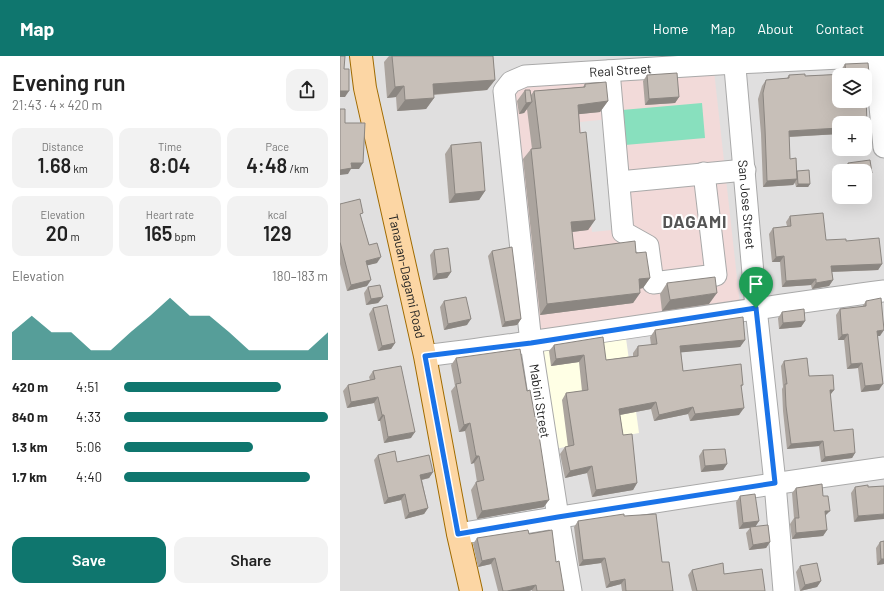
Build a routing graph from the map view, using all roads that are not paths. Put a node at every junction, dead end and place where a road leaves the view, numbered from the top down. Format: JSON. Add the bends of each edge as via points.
{"nodes":[{"id":1,"x":361,"y":56,"type":"edge"},
{"id":2,"x":878,"y":56,"type":"edge"},
{"id":3,"x":735,"y":59,"type":"edge"},
{"id":4,"x":609,"y":71,"type":"junction"},
{"id":5,"x":525,"y":76,"type":"joint"},
{"id":6,"x":884,"y":147,"type":"edge"},
{"id":7,"x":745,"y":170,"type":"junction"},
{"id":8,"x":704,"y":173,"type":"junction"},
{"id":9,"x":619,"y":182,"type":"junction"},
{"id":10,"x":884,"y":291,"type":"edge"},
{"id":11,"x":756,"y":308,"type":"junction"},
{"id":12,"x":531,"y":343,"type":"junction"},
{"id":13,"x":425,"y":356,"type":"junction"},
{"id":14,"x":884,"y":468,"type":"edge"},
{"id":15,"x":775,"y":483,"type":"junction"},
{"id":16,"x":558,"y":517,"type":"junction"},
{"id":17,"x":458,"y":534,"type":"junction"},
{"id":18,"x":471,"y":591,"type":"edge"},
{"id":19,"x":571,"y":591,"type":"edge"},
{"id":20,"x":784,"y":591,"type":"edge"}],
"edges":[{"from":1,"to":13,"type":"main road","name":"Tanauan-Dagami Road","via":[[365,88]]},
{"from":2,"to":3,"type":"street","name":"Real Street"},
{"from":2,"to":6,"type":"street"},
{"from":3,"to":4,"type":"street","name":"Real Street"},
{"from":3,"to":7,"type":"street","name":"San Jose Street"},
{"from":4,"to":5,"type":"street","name":"Real Street"},
{"from":4,"to":9,"type":"street"},
{"from":5,"to":12,"type":"street","name":"Mabini Street","via":[[511,82],[504,91]]},
{"from":7,"to":8,"type":"street"},
{"from":7,"to":11,"type":"street","name":"San Jose Street"},
{"from":8,"to":9,"type":"street"},
{"from":8,"to":9,"type":"street","via":[[716,276],[653,283],[648,246],[624,232]]},
{"from":10,"to":11,"type":"street"},
{"from":11,"to":12,"type":"street"},
{"from":11,"to":15,"type":"street","name":"San Jose Street"},
{"from":12,"to":13,"type":"street"},
{"from":12,"to":16,"type":"street","name":"Mabini Street"},
{"from":13,"to":17,"type":"main road","name":"Tanauan-Dagami Road"},
{"from":14,"to":15,"type":"street"},
{"from":15,"to":16,"type":"street"},
{"from":15,"to":20,"type":"street","name":"San Jose Street"},
{"from":16,"to":17,"type":"street"},
{"from":16,"to":19,"type":"street","name":"Mabini Street"},
{"from":17,"to":18,"type":"main road","name":"Tanauan-Dagami Road"}]}
